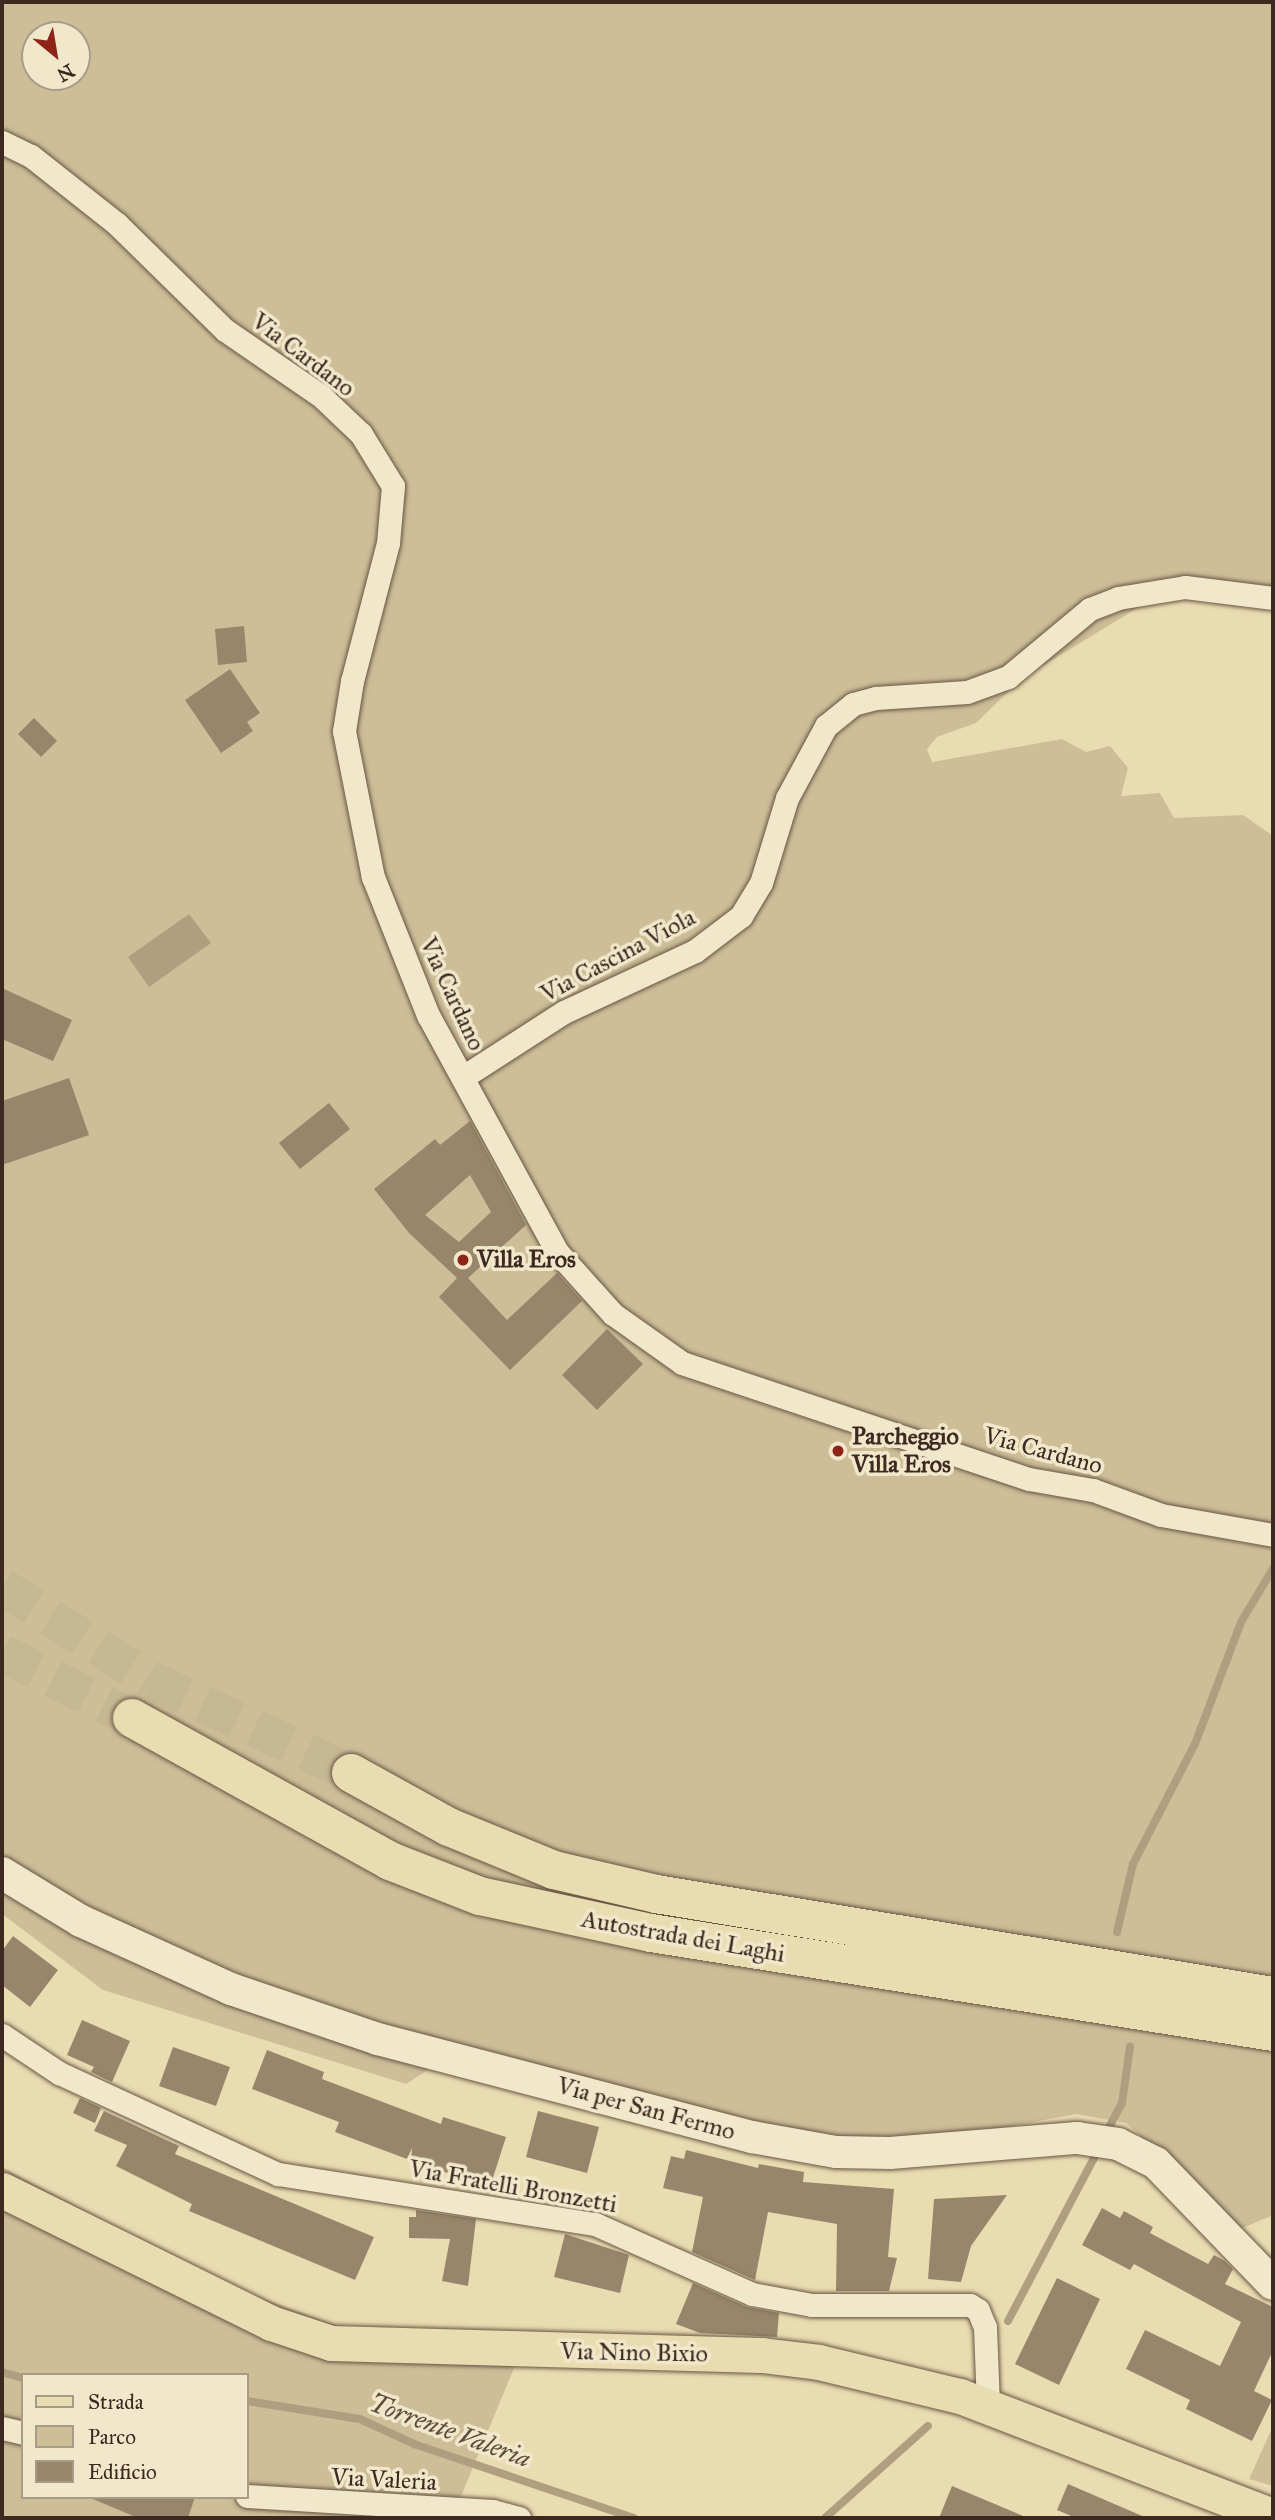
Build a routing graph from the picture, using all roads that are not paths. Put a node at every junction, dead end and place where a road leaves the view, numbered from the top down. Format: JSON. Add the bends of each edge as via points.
{"nodes":[{"id":1,"x":2,"y":142,"type":"edge"},
{"id":2,"x":1273,"y":598,"type":"edge"},
{"id":3,"x":463,"y":1077,"type":"junction"},
{"id":4,"x":1273,"y":1535,"type":"edge"},
{"id":5,"x":132,"y":1718,"type":"tunnel mouth"},
{"id":6,"x":351,"y":1773,"type":"tunnel mouth"},
{"id":7,"x":2,"y":1873,"type":"edge"},
{"id":8,"x":1273,"y":1996,"type":"edge"},
{"id":9,"x":1273,"y":2032,"type":"edge"},
{"id":10,"x":2,"y":2035,"type":"edge"},
{"id":11,"x":2,"y":2190,"type":"edge"},
{"id":12,"x":1273,"y":2284,"type":"edge"},
{"id":13,"x":988,"y":2406,"type":"junction"},
{"id":14,"x":2,"y":2428,"type":"edge"},
{"id":15,"x":21,"y":2433,"type":"edge"},
{"id":16,"x":248,"y":2496,"type":"edge"},
{"id":17,"x":1273,"y":2516,"type":"edge"},
{"id":18,"x":519,"y":2518,"type":"edge"}],
"edges":[{"from":1,"to":3,"type":"street","name":"Via Cardano","via":[[32,156],[117,224],[225,330],[321,396],[361,434],[393,485],[388,543],[352,681],[344,731],[373,877],[428,1015]]},
{"from":2,"to":3,"type":"street","name":"Via Cascina Viola","via":[[1185,587],[1118,598],[1090,609],[1008,677],[967,692],[876,698],[853,704],[826,726],[787,798],[761,883],[741,916],[695,951],[564,1012]]},
{"from":3,"to":4,"type":"street","name":"Via Cardano","via":[[558,1254],[613,1314],[682,1363],[1029,1479],[1093,1490],[1161,1515]]},
{"from":5,"to":9,"type":"highway","name":"Autostrada dei Laghi","via":[[390,1861],[480,1896],[651,1933]]},
{"from":6,"to":8,"type":"highway","name":"Autostrada dei Laghi","via":[[449,1827],[554,1870],[656,1894]]},
{"from":7,"to":12,"type":"main road","name":"Via per San Fermo","via":[[80,1921],[231,1989],[378,2039],[752,2137],[836,2152],[890,2154],[1077,2138],[1118,2144],[1156,2163]]},
{"from":10,"to":13,"type":"street","name":"Via Fratelli Bronzetti","via":[[59,2073],[278,2174],[595,2224],[752,2294],[811,2305],[970,2305],[983,2317],[985,2327]]},
{"from":11,"to":13,"type":"main road","name":"Via Nino Bixio","via":[[271,2323],[331,2343],[762,2355],[912,2382]]},
{"from":13,"to":17,"type":"main road","name":"Via Nino Bixio"},
{"from":14,"to":15,"type":"street"},
{"from":16,"to":18,"type":"street","name":"Via Valeria","via":[[494,2511]]}]}
